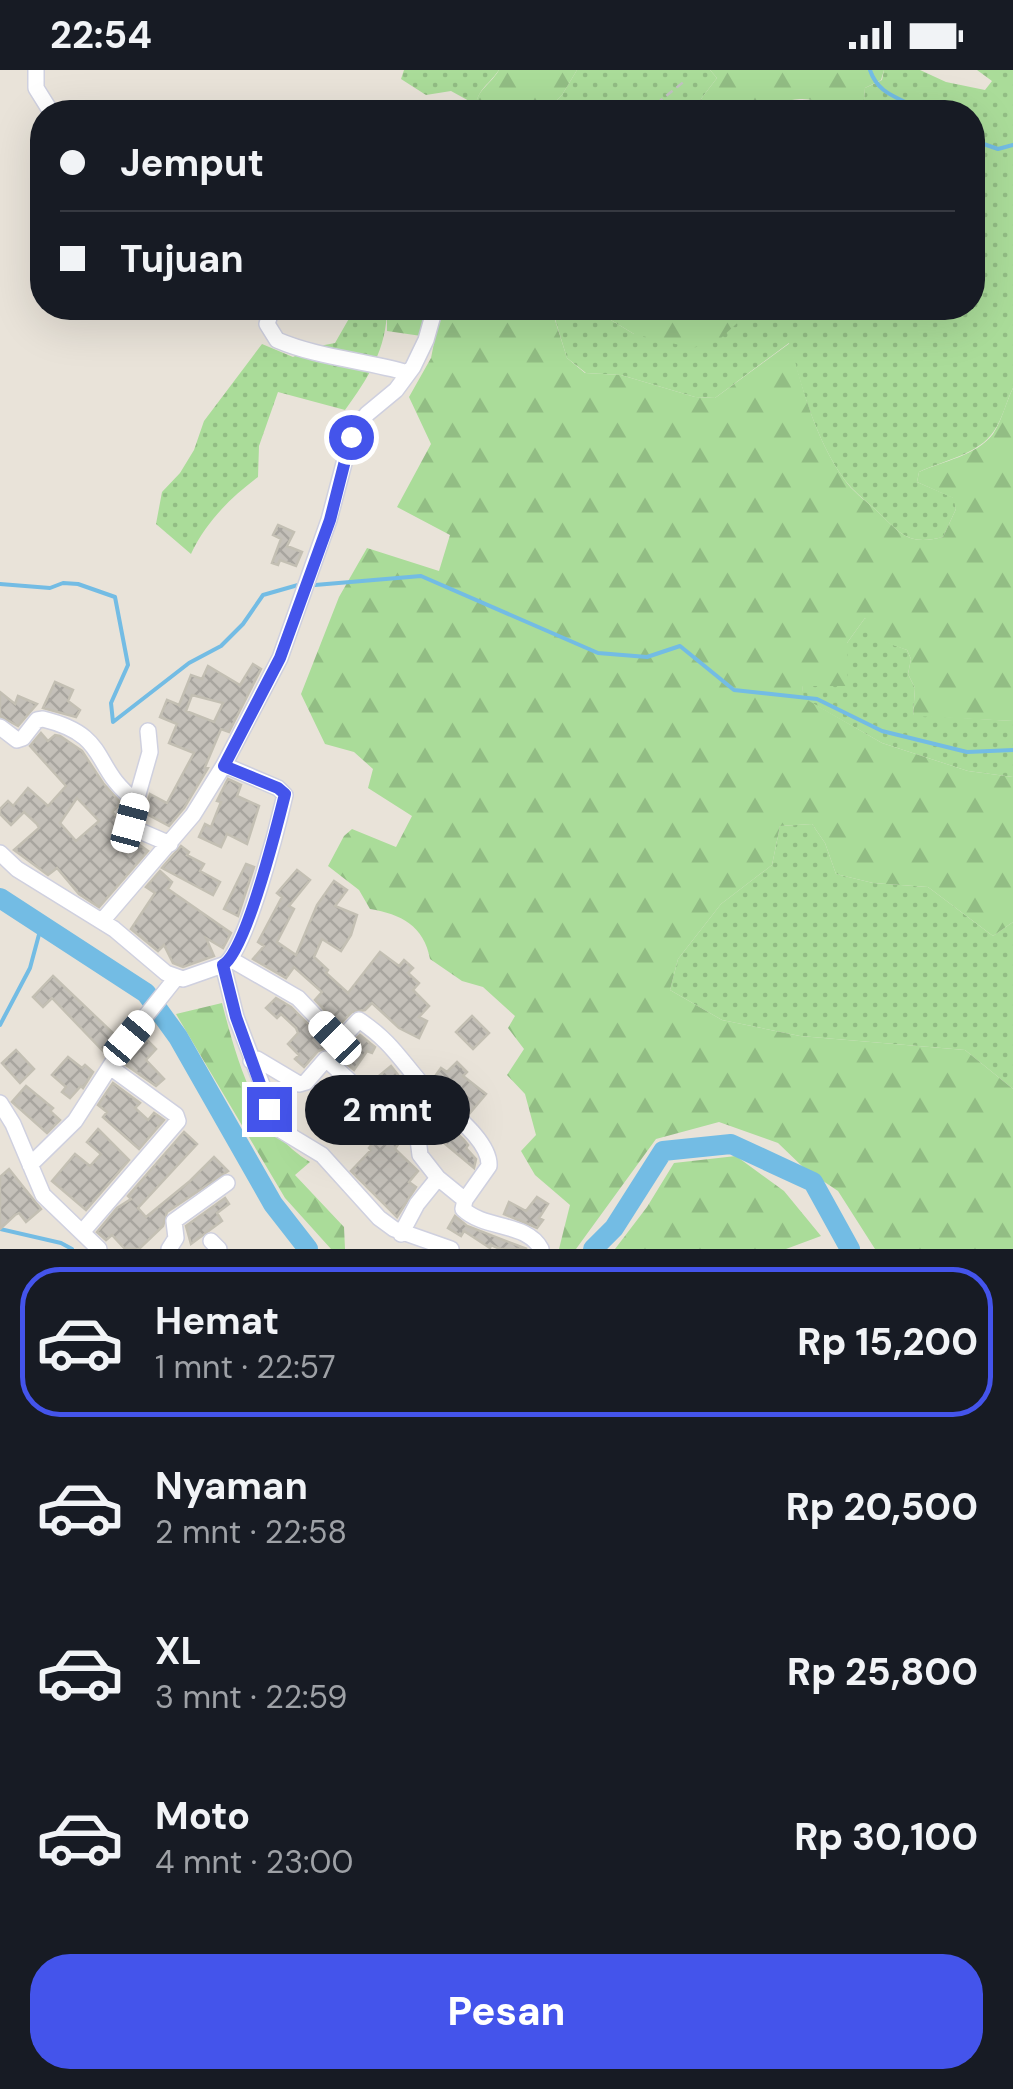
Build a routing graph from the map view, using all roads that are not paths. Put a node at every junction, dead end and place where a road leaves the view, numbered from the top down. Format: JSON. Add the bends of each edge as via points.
{"nodes":[{"id":1,"x":36,"y":70,"type":"edge"},
{"id":2,"x":44,"y":100,"type":"edge"},
{"id":3,"x":268,"y":320,"type":"edge"},
{"id":4,"x":432,"y":320,"type":"edge"},
{"id":5,"x":408,"y":374,"type":"junction"},
{"id":6,"x":0,"y":727,"type":"edge"},
{"id":7,"x":148,"y":731,"type":"dead end"},
{"id":8,"x":224,"y":766,"type":"junction"},
{"id":9,"x":136,"y":801,"type":"junction"},
{"id":10,"x":170,"y":844,"type":"junction"},
{"id":11,"x":0,"y":853,"type":"edge"},
{"id":12,"x":102,"y":921,"type":"junction"},
{"id":13,"x":227,"y":962,"type":"junction"},
{"id":14,"x":173,"y":984,"type":"junction"},
{"id":15,"x":339,"y":1042,"type":"junction"},
{"id":16,"x":326,"y":1059,"type":"junction"},
{"id":17,"x":251,"y":1061,"type":"junction"},
{"id":18,"x":110,"y":1067,"type":"junction"},
{"id":19,"x":0,"y":1102,"type":"edge"},
{"id":20,"x":30,"y":1165,"type":"junction"},
{"id":21,"x":438,"y":1178,"type":"junction"},
{"id":22,"x":226,"y":1182,"type":"dead end"},
{"id":23,"x":464,"y":1200,"type":"junction"},
{"id":24,"x":83,"y":1232,"type":"junction"},
{"id":25,"x":401,"y":1234,"type":"junction"},
{"id":26,"x":95,"y":1248,"type":"edge"},
{"id":27,"x":169,"y":1249,"type":"edge"},
{"id":28,"x":452,"y":1249,"type":"edge"},
{"id":29,"x":542,"y":1249,"type":"edge"}],
"edges":[{"from":1,"to":2,"type":"street"},
{"from":3,"to":5,"type":"street","via":[[277,340]]},
{"from":4,"to":5,"type":"street"},
{"from":5,"to":8,"type":"street","via":[[351,437],[330,520],[280,658]]},
{"from":6,"to":9,"type":"street","via":[[17,740],[43,719],[84,733]]},
{"from":7,"to":9,"type":"street","via":[[150,752]]},
{"from":8,"to":10,"type":"street"},
{"from":8,"to":13,"type":"street","via":[[285,794],[253,903]]},
{"from":9,"to":10,"type":"street","via":[[133,828]]},
{"from":10,"to":12,"type":"street"},
{"from":11,"to":12,"type":"street"},
{"from":12,"to":14,"type":"street"},
{"from":13,"to":14,"type":"street"},
{"from":13,"to":15,"type":"street","via":[[298,998]]},
{"from":13,"to":17,"type":"street"},
{"from":14,"to":18,"type":"street"},
{"from":15,"to":16,"type":"street"},
{"from":15,"to":23,"type":"street","via":[[357,1020],[369,1026],[488,1152],[489,1166]]},
{"from":16,"to":17,"type":"street","via":[[299,1084]]},
{"from":16,"to":21,"type":"street","via":[[418,1139],[420,1155]]},
{"from":17,"to":25,"type":"street","via":[[279,1129],[322,1155]]},
{"from":18,"to":20,"type":"street","via":[[67,1132]]},
{"from":18,"to":24,"type":"street","via":[[178,1121]]},
{"from":19,"to":20,"type":"street"},
{"from":20,"to":24,"type":"street","via":[[42,1195]]},
{"from":21,"to":23,"type":"street"},
{"from":21,"to":25,"type":"street"},
{"from":22,"to":27,"type":"street","via":[[174,1221]]},
{"from":23,"to":29,"type":"street","via":[[471,1216],[531,1236]]},
{"from":24,"to":26,"type":"street"},
{"from":25,"to":28,"type":"street"}]}
